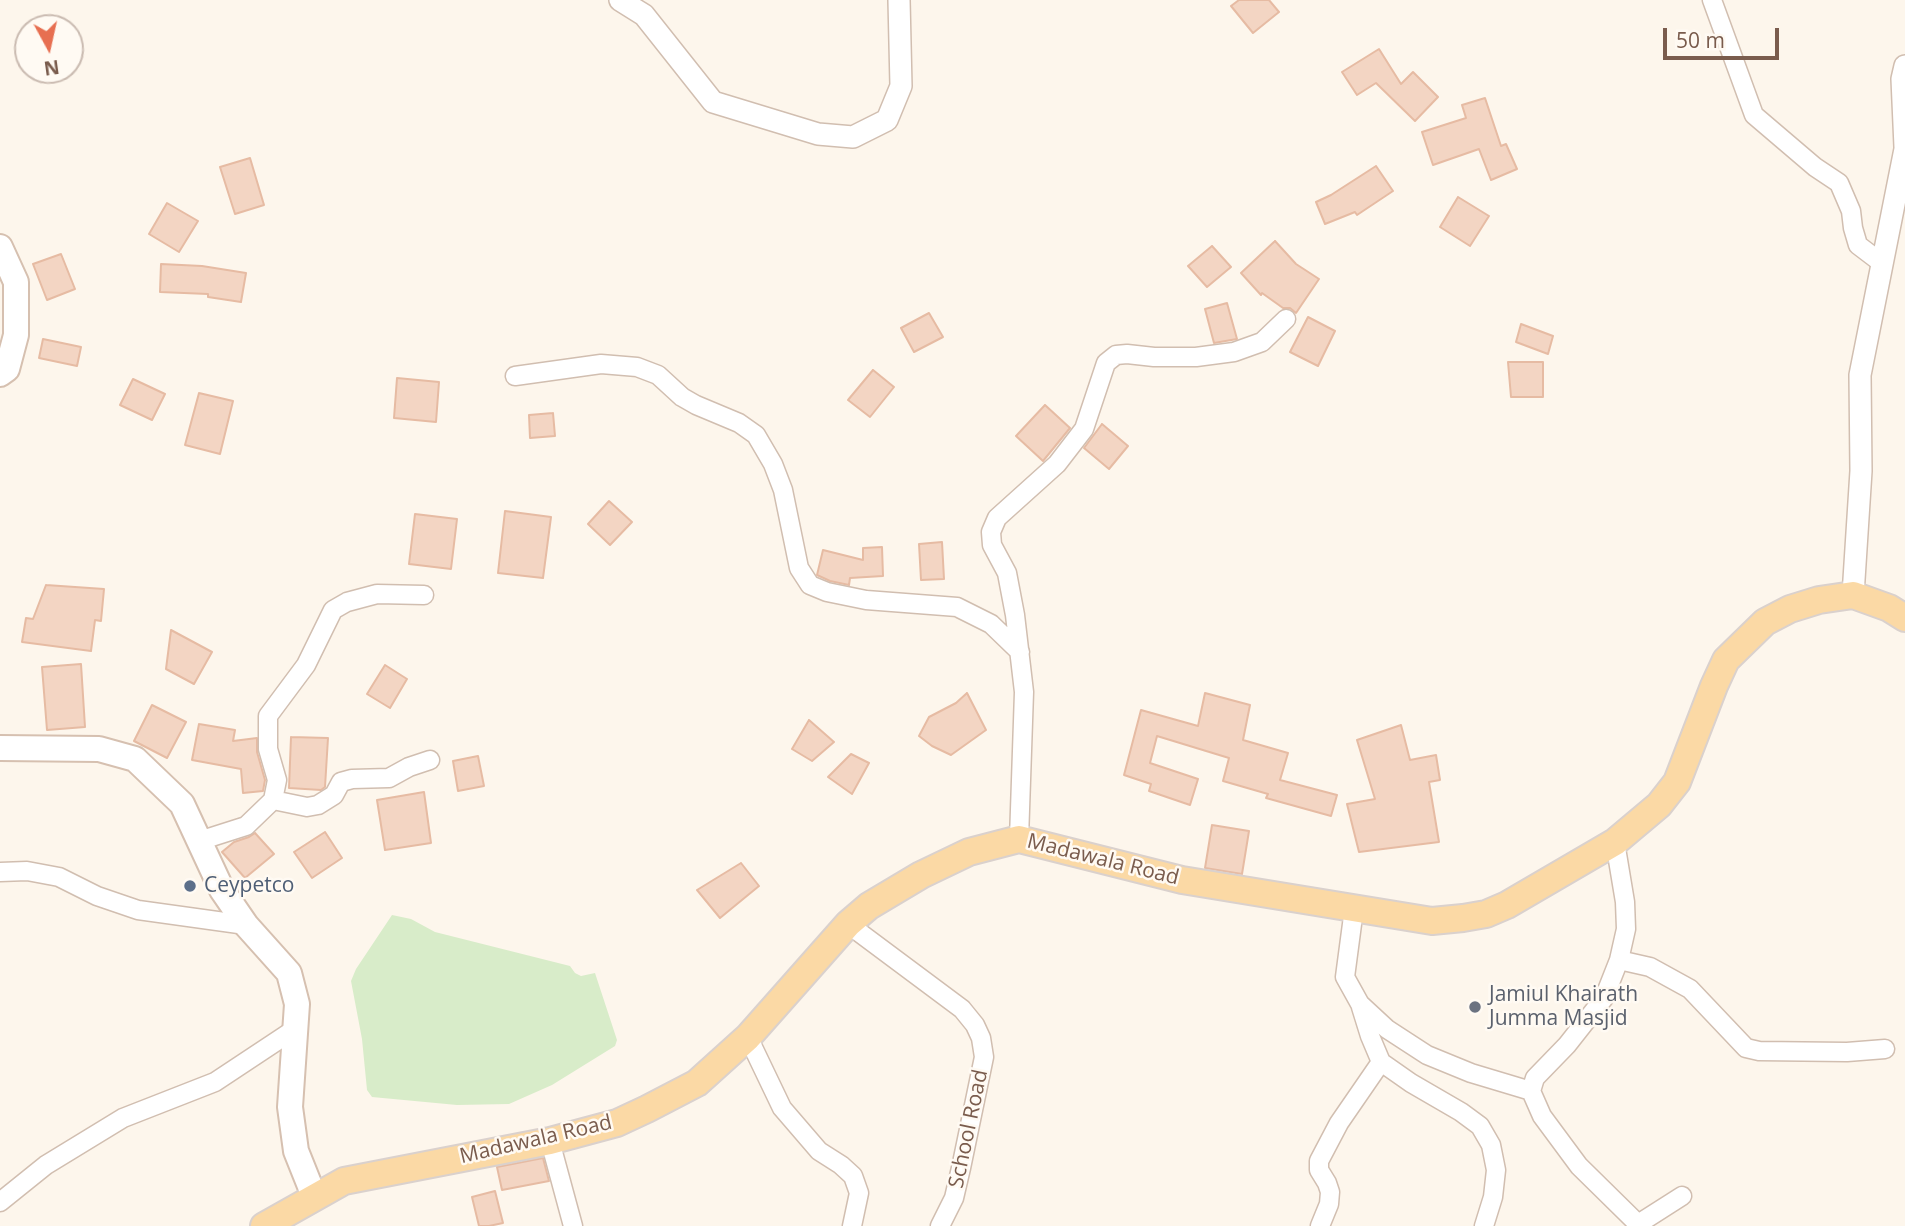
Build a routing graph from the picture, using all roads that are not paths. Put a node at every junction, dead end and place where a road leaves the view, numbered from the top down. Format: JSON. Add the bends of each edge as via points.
{"nodes":[{"id":1,"x":620,"y":0,"type":"edge"},
{"id":2,"x":899,"y":0,"type":"edge"},
{"id":3,"x":1712,"y":0,"type":"edge"},
{"id":4,"x":1905,"y":66,"type":"edge"},
{"id":5,"x":1905,"y":148,"type":"edge"},
{"id":6,"x":0,"y":247,"type":"edge"},
{"id":7,"x":1883,"y":264,"type":"junction"},
{"id":8,"x":1286,"y":319,"type":"dead end"},
{"id":9,"x":0,"y":374,"type":"edge"},
{"id":10,"x":515,"y":376,"type":"dead end"},
{"id":11,"x":1853,"y":594,"type":"junction"},
{"id":12,"x":424,"y":595,"type":"dead end"},
{"id":13,"x":1905,"y":618,"type":"edge"},
{"id":14,"x":1020,"y":652,"type":"junction"},
{"id":15,"x":0,"y":748,"type":"edge"},
{"id":16,"x":430,"y":760,"type":"dead end"},
{"id":17,"x":272,"y":800,"type":"junction"},
{"id":18,"x":1019,"y":839,"type":"junction"},
{"id":19,"x":199,"y":841,"type":"junction"},
{"id":20,"x":1615,"y":842,"type":"junction"},
{"id":21,"x":0,"y":872,"type":"edge"},
{"id":22,"x":1354,"y":909,"type":"junction"},
{"id":23,"x":848,"y":924,"type":"junction"},
{"id":24,"x":246,"y":925,"type":"junction"},
{"id":25,"x":1619,"y":960,"type":"junction"},
{"id":26,"x":1360,"y":1004,"type":"junction"},
{"id":27,"x":295,"y":1029,"type":"junction"},
{"id":28,"x":748,"y":1037,"type":"junction"},
{"id":29,"x":1885,"y":1049,"type":"dead end"},
{"id":30,"x":1381,"y":1062,"type":"junction"},
{"id":31,"x":1531,"y":1091,"type":"junction"},
{"id":32,"x":550,"y":1141,"type":"junction"},
{"id":33,"x":314,"y":1196,"type":"junction"},
{"id":34,"x":1682,"y":1196,"type":"dead end"},
{"id":35,"x":0,"y":1202,"type":"edge"},
{"id":36,"x":1639,"y":1225,"type":"edge"},
{"id":37,"x":264,"y":1226,"type":"edge"},
{"id":38,"x":573,"y":1226,"type":"edge"},
{"id":39,"x":852,"y":1226,"type":"edge"},
{"id":40,"x":940,"y":1226,"type":"edge"},
{"id":41,"x":1320,"y":1226,"type":"edge"},
{"id":42,"x":1485,"y":1226,"type":"edge"}],
"edges":[{"from":1,"to":2,"type":"street","via":[[645,15],[713,102],[818,134],[853,137],[887,120],[901,86]]},
{"from":3,"to":7,"type":"street","via":[[1754,115],[1839,183],[1852,211],[1858,245]]},
{"from":4,"to":5,"type":"street"},
{"from":5,"to":7,"type":"street"},
{"from":6,"to":9,"type":"main road","via":[[16,282],[16,335],[7,369]]},
{"from":7,"to":11,"type":"street","via":[[1860,375],[1861,471]]},
{"from":8,"to":14,"type":"street","via":[[1262,342],[1234,352],[1196,357],[1127,354],[1106,363],[1084,429],[1057,464],[997,518],[991,532],[992,545],[1007,573]]},
{"from":10,"to":14,"type":"street","via":[[601,364],[637,367],[658,375],[682,397],[756,435],[783,490],[799,568],[810,585],[866,600],[957,607],[991,624]]},
{"from":11,"to":13,"type":"main road"},
{"from":11,"to":20,"type":"main road","name":"Madawala Road","via":[[1790,609],[1765,622],[1726,660],[1677,782],[1660,806]]},
{"from":12,"to":17,"type":"street","via":[[377,594],[333,610],[306,665],[268,716],[268,749],[277,780]]},
{"from":14,"to":18,"type":"street","via":[[1024,692]]},
{"from":15,"to":19,"type":"main road","via":[[99,749],[135,759],[182,804]]},
{"from":16,"to":17,"type":"street","via":[[389,778],[341,782],[334,794],[318,805]]},
{"from":17,"to":19,"type":"street","via":[[246,826]]},
{"from":18,"to":22,"type":"main road","name":"Madawala Road","via":[[1182,880]]},
{"from":18,"to":23,"type":"main road","name":"Madawala Road","via":[[969,852],[921,875]]},
{"from":19,"to":24,"type":"main road","via":[[222,890]]},
{"from":20,"to":22,"type":"main road","name":"Madawala Road","via":[[1486,914],[1432,921]]},
{"from":20,"to":25,"type":"street","via":[[1626,929]]},
{"from":21,"to":24,"type":"street","via":[[59,877],[138,910]]},
{"from":22,"to":26,"type":"street","via":[[1345,977]]},
{"from":23,"to":28,"type":"main road","name":"Madawala Road"},
{"from":23,"to":40,"type":"street","name":"School Road","via":[[962,1009],[981,1038],[984,1057],[961,1168],[954,1198]]},
{"from":24,"to":27,"type":"main road","via":[[289,973],[297,1004]]},
{"from":25,"to":29,"type":"street","via":[[1650,967],[1690,989],[1746,1048]]},
{"from":25,"to":31,"type":"street","via":[[1604,998],[1535,1078]]},
{"from":26,"to":30,"type":"street"},
{"from":26,"to":31,"type":"street","via":[[1387,1029],[1427,1055]]},
{"from":27,"to":33,"type":"main road","via":[[290,1107],[296,1151]]},
{"from":27,"to":35,"type":"street","via":[[215,1082],[123,1118],[46,1165]]},
{"from":28,"to":32,"type":"main road","name":"Madawala Road","via":[[697,1083],[617,1123]]},
{"from":28,"to":39,"type":"street","via":[[782,1108],[818,1151],[853,1177],[859,1193]]},
{"from":30,"to":41,"type":"street","via":[[1319,1161],[1330,1192]]},
{"from":30,"to":42,"type":"street","via":[[1480,1126],[1491,1145],[1496,1170]]},
{"from":31,"to":36,"type":"street","via":[[1542,1116],[1579,1166]]},
{"from":32,"to":33,"type":"main road","name":"Madawala Road","via":[[344,1181]]},
{"from":32,"to":38,"type":"street"},
{"from":33,"to":37,"type":"main road","name":"Madawala Road"},
{"from":34,"to":36,"type":"street"}]}
